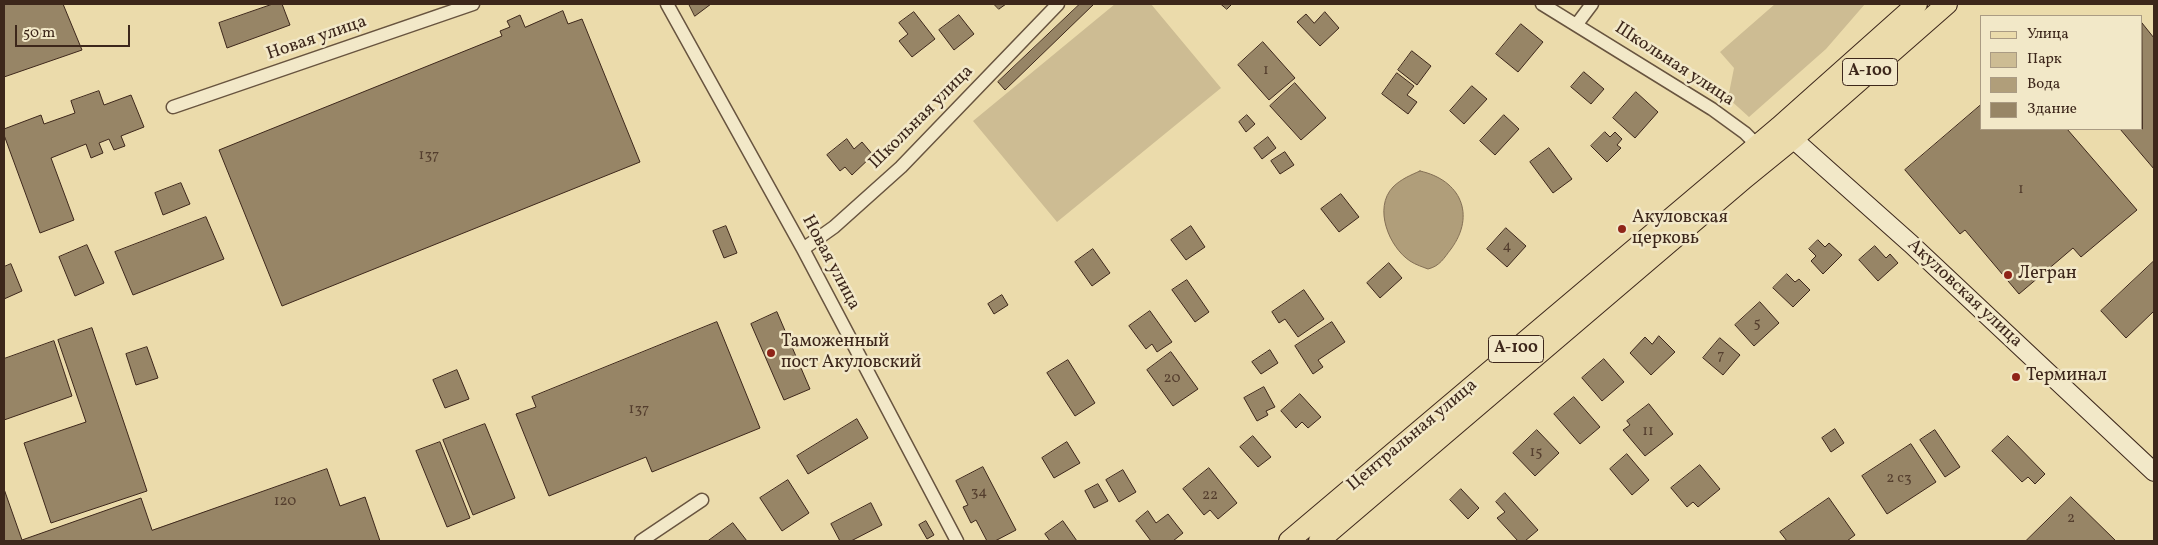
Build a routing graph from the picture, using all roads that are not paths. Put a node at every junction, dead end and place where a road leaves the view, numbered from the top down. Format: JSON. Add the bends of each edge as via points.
{"nodes":[{"id":1,"x":473,"y":4,"type":"edge"},
{"id":2,"x":667,"y":4,"type":"edge"},
{"id":3,"x":1058,"y":4,"type":"edge"},
{"id":4,"x":1542,"y":4,"type":"edge"},
{"id":5,"x":1592,"y":4,"type":"edge"},
{"id":6,"x":1917,"y":4,"type":"edge"},
{"id":7,"x":1947,"y":4,"type":"edge"},
{"id":8,"x":1577,"y":24,"type":"junction"},
{"id":9,"x":173,"y":107,"type":"dead end"},
{"id":10,"x":1786,"y":133,"type":"junction"},
{"id":11,"x":1750,"y":151,"type":"junction"},
{"id":12,"x":803,"y":248,"type":"junction"},
{"id":13,"x":2154,"y":472,"type":"edge"},
{"id":14,"x":702,"y":500,"type":"dead end"},
{"id":15,"x":642,"y":541,"type":"edge"},
{"id":16,"x":957,"y":541,"type":"edge"},
{"id":17,"x":1289,"y":541,"type":"edge"},
{"id":18,"x":1318,"y":541,"type":"edge"}],
"edges":[{"from":1,"to":9,"type":"street","name":"Новая улица"},
{"from":2,"to":12,"type":"street","name":"Новая улица"},
{"from":3,"to":12,"type":"street","name":"Школьная улица","via":[[901,167],[834,227]]},
{"from":4,"to":8,"type":"street","name":"Школьная улица"},
{"from":5,"to":8,"type":"street"},
{"from":6,"to":10,"type":"main road","number":"А-100"},
{"from":7,"to":10,"type":"main road","number":"А-100"},
{"from":8,"to":11,"type":"street","name":"Школьная улица","via":[[1745,133]]},
{"from":10,"to":11,"type":"main road","number":"А-100"},
{"from":10,"to":13,"type":"street","name":"Акуловская улица","via":[[1911,244]]},
{"from":10,"to":18,"type":"main road","name":"Центральная улица","number":"А-100","via":[[1704,212]]},
{"from":11,"to":17,"type":"main road","name":"Центральная улица","number":"А-100"},
{"from":12,"to":16,"type":"street","name":"Новая улица"},
{"from":14,"to":15,"type":"street"}]}
